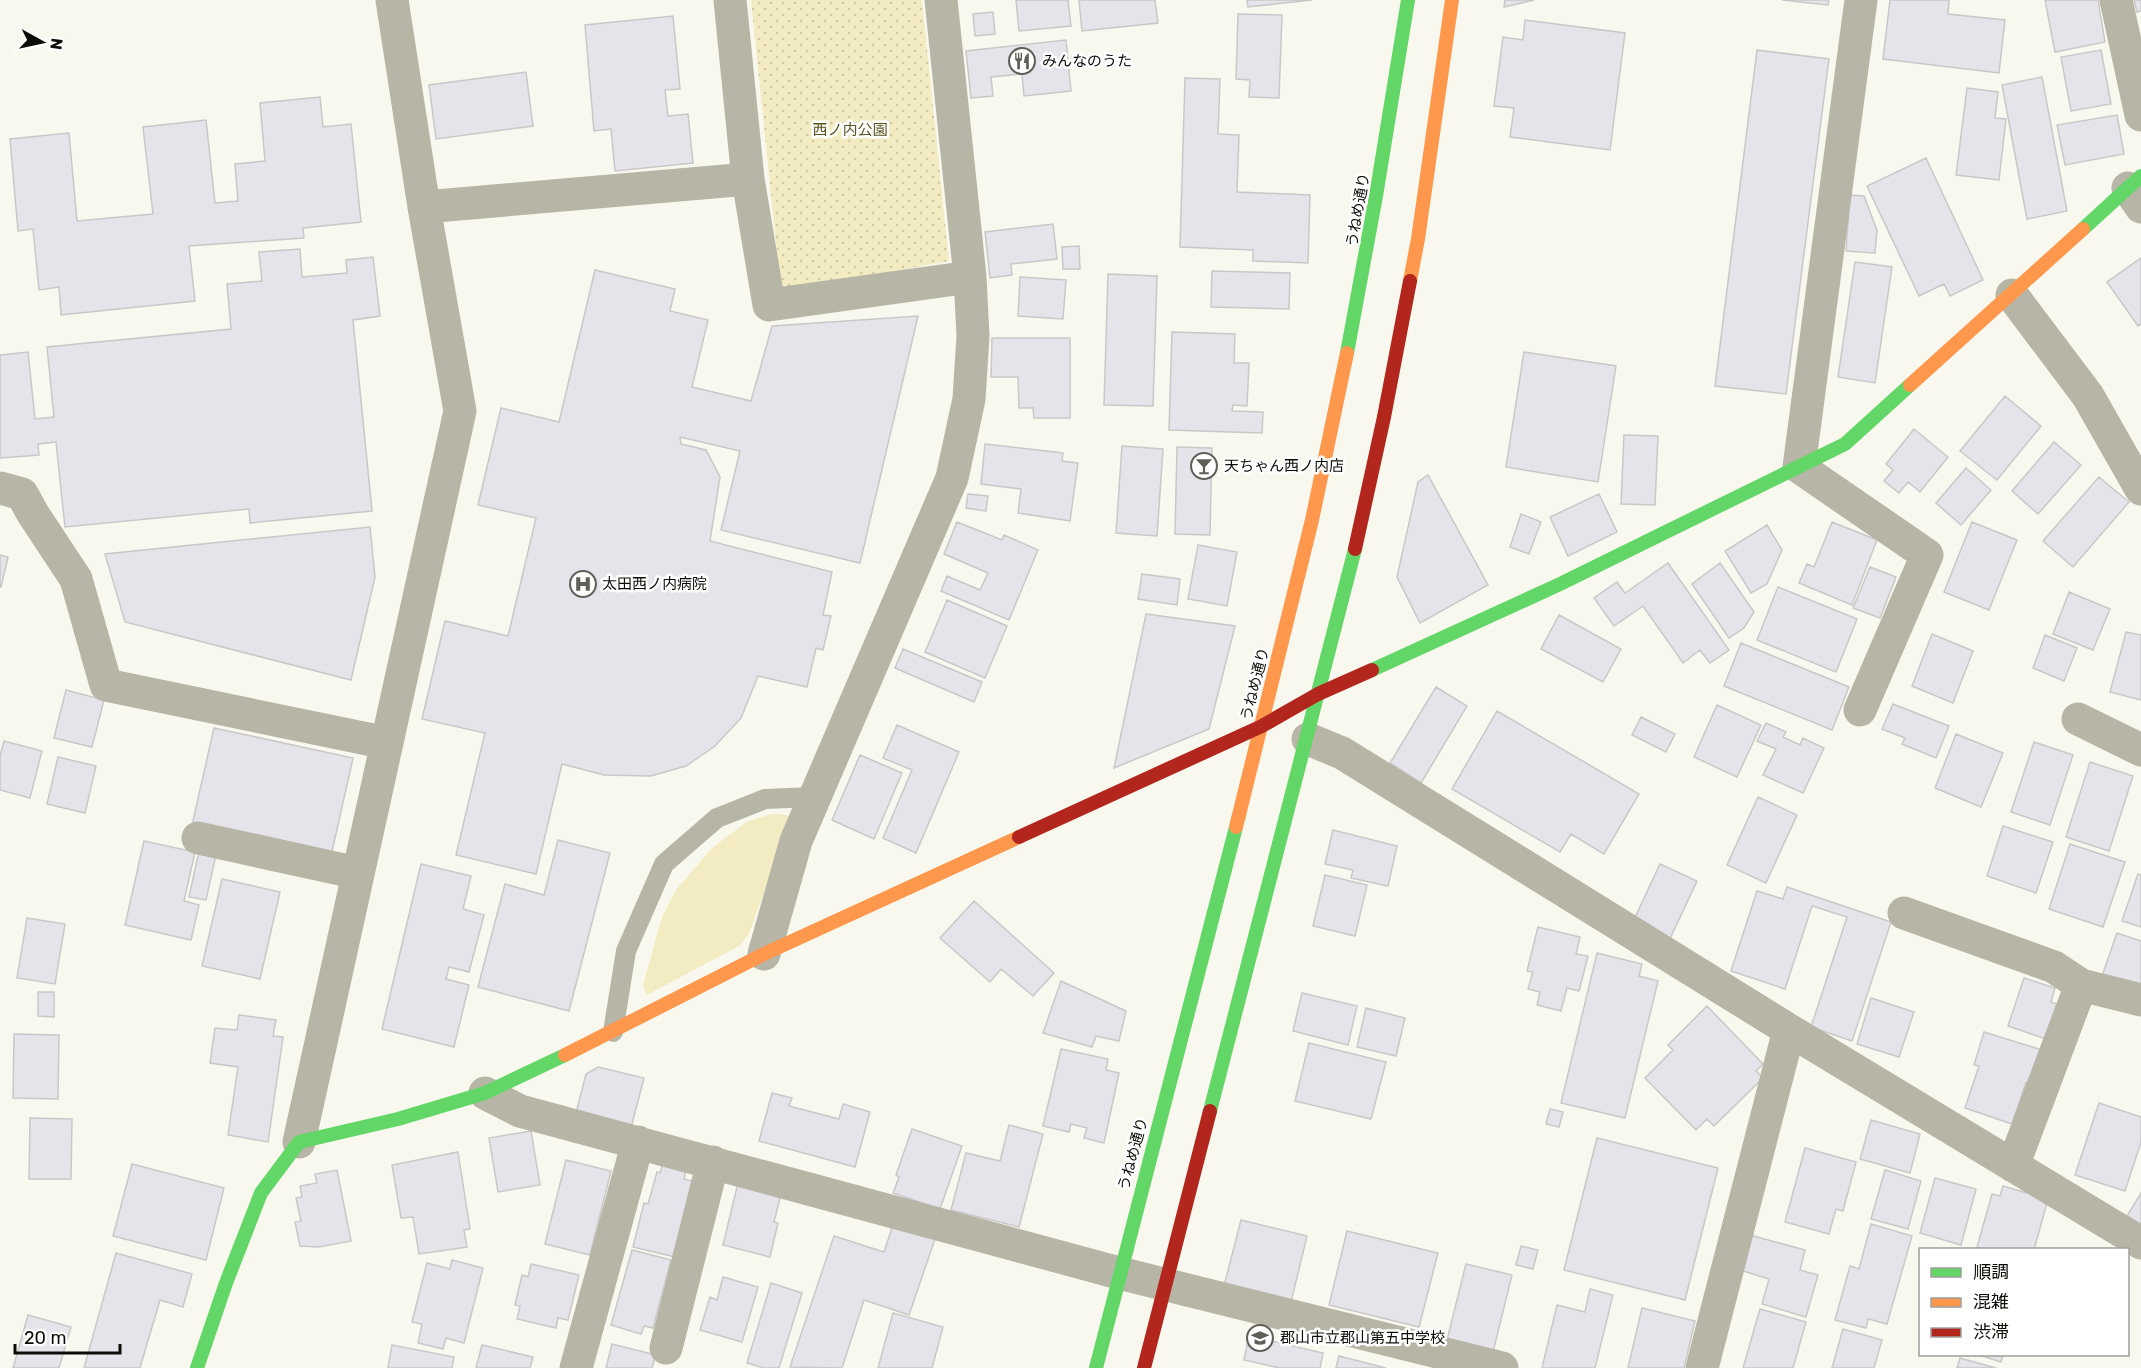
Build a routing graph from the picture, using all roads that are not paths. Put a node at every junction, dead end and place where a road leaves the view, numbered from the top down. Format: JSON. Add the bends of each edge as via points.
{"nodes":[{"id":1,"x":392,"y":0,"type":"edge"},
{"id":2,"x":730,"y":0,"type":"edge"},
{"id":3,"x":941,"y":0,"type":"edge"},
{"id":4,"x":1408,"y":0,"type":"edge"},
{"id":5,"x":1452,"y":0,"type":"edge"},
{"id":6,"x":1861,"y":0,"type":"edge"},
{"id":7,"x":2116,"y":0,"type":"edge"},
{"id":8,"x":2141,"y":115,"type":"edge"},
{"id":9,"x":748,"y":179,"type":"junction"},
{"id":10,"x":2136,"y":190,"type":"edge"},
{"id":11,"x":424,"y":207,"type":"junction"},
{"id":12,"x":970,"y":277,"type":"junction"},
{"id":13,"x":2012,"y":295,"type":"junction"},
{"id":14,"x":1799,"y":467,"type":"junction"},
{"id":15,"x":0,"y":488,"type":"edge"},
{"id":16,"x":2141,"y":489,"type":"edge"},
{"id":17,"x":1318,"y":694,"type":"junction"},
{"id":18,"x":1860,"y":710,"type":"dead end"},
{"id":19,"x":2078,"y":719,"type":"dead end"},
{"id":20,"x":1262,"y":726,"type":"junction"},
{"id":21,"x":1308,"y":739,"type":"junction"},
{"id":22,"x":387,"y":743,"type":"junction"},
{"id":23,"x":2141,"y":750,"type":"edge"},
{"id":24,"x":814,"y":797,"type":"junction"},
{"id":25,"x":198,"y":838,"type":"dead end"},
{"id":26,"x":358,"y":873,"type":"junction"},
{"id":27,"x":1904,"y":913,"type":"dead end"},
{"id":28,"x":764,"y":954,"type":"junction"},
{"id":29,"x":2081,"y":985,"type":"junction"},
{"id":30,"x":2141,"y":1000,"type":"edge"},
{"id":31,"x":1789,"y":1030,"type":"junction"},
{"id":32,"x":613,"y":1032,"type":"junction"},
{"id":33,"x":485,"y":1093,"type":"junction"},
{"id":34,"x":300,"y":1142,"type":"junction"},
{"id":35,"x":638,"y":1142,"type":"junction"},
{"id":36,"x":713,"y":1162,"type":"junction"},
{"id":37,"x":2013,"y":1166,"type":"junction"},
{"id":38,"x":2141,"y":1243,"type":"edge"},
{"id":39,"x":1119,"y":1273,"type":"junction"},
{"id":40,"x":1166,"y":1286,"type":"junction"},
{"id":41,"x":666,"y":1348,"type":"dead end"},
{"id":42,"x":197,"y":1368,"type":"edge"},
{"id":43,"x":576,"y":1368,"type":"edge"},
{"id":44,"x":1096,"y":1368,"type":"edge"},
{"id":45,"x":1144,"y":1368,"type":"edge"},
{"id":46,"x":1502,"y":1368,"type":"edge"},
{"id":47,"x":1702,"y":1368,"type":"edge"}],
"edges":[{"from":1,"to":11,"type":"street"},
{"from":2,"to":9,"type":"street"},
{"from":3,"to":12,"type":"street"},
{"from":4,"to":20,"type":"street","name":"うねめ通り","via":[[1376,209],[1348,353],[1313,519]]},
{"from":5,"to":17,"type":"street","via":[[1418,239],[1384,417]]},
{"from":6,"to":14,"type":"street"},
{"from":7,"to":8,"type":"street"},
{"from":9,"to":11,"type":"street"},
{"from":9,"to":12,"type":"street","via":[[770,305]]},
{"from":10,"to":13,"type":"street"},
{"from":11,"to":22,"type":"street","via":[[460,411]]},
{"from":12,"to":24,"type":"street","via":[[973,336],[969,399],[952,478]]},
{"from":13,"to":14,"type":"street","via":[[1845,444]]},
{"from":13,"to":16,"type":"street","via":[[2088,396]]},
{"from":14,"to":17,"type":"street","via":[[1558,585]]},
{"from":14,"to":18,"type":"street","via":[[1927,555]]},
{"from":15,"to":22,"type":"street","via":[[22,494],[76,579],[106,685]]},
{"from":17,"to":20,"type":"street"},
{"from":17,"to":21,"type":"street"},
{"from":19,"to":23,"type":"street"},
{"from":20,"to":28,"type":"street"},
{"from":20,"to":39,"type":"street","name":"うねめ通り"},
{"from":21,"to":31,"type":"street","via":[[1342,753]]},
{"from":21,"to":40,"type":"street"},
{"from":22,"to":26,"type":"street"},
{"from":24,"to":28,"type":"street","via":[[796,841]]},
{"from":24,"to":32,"type":"lane","via":[[765,799],[717,818],[664,864],[626,951]]},
{"from":25,"to":26,"type":"street"},
{"from":26,"to":34,"type":"street"},
{"from":27,"to":29,"type":"street","via":[[2054,968]]},
{"from":28,"to":32,"type":"street"},
{"from":29,"to":30,"type":"street"},
{"from":29,"to":37,"type":"street"},
{"from":31,"to":37,"type":"street"},
{"from":31,"to":47,"type":"street"},
{"from":32,"to":33,"type":"street"},
{"from":33,"to":34,"type":"street"},
{"from":33,"to":35,"type":"street","via":[[520,1111]]},
{"from":34,"to":42,"type":"street","via":[[261,1193]]},
{"from":35,"to":36,"type":"street"},
{"from":35,"to":43,"type":"street"},
{"from":36,"to":39,"type":"street"},
{"from":36,"to":41,"type":"street"},
{"from":37,"to":38,"type":"street"},
{"from":39,"to":40,"type":"street"},
{"from":39,"to":44,"type":"street","name":"うねめ通り"},
{"from":40,"to":45,"type":"street"},
{"from":40,"to":46,"type":"street"}]}
